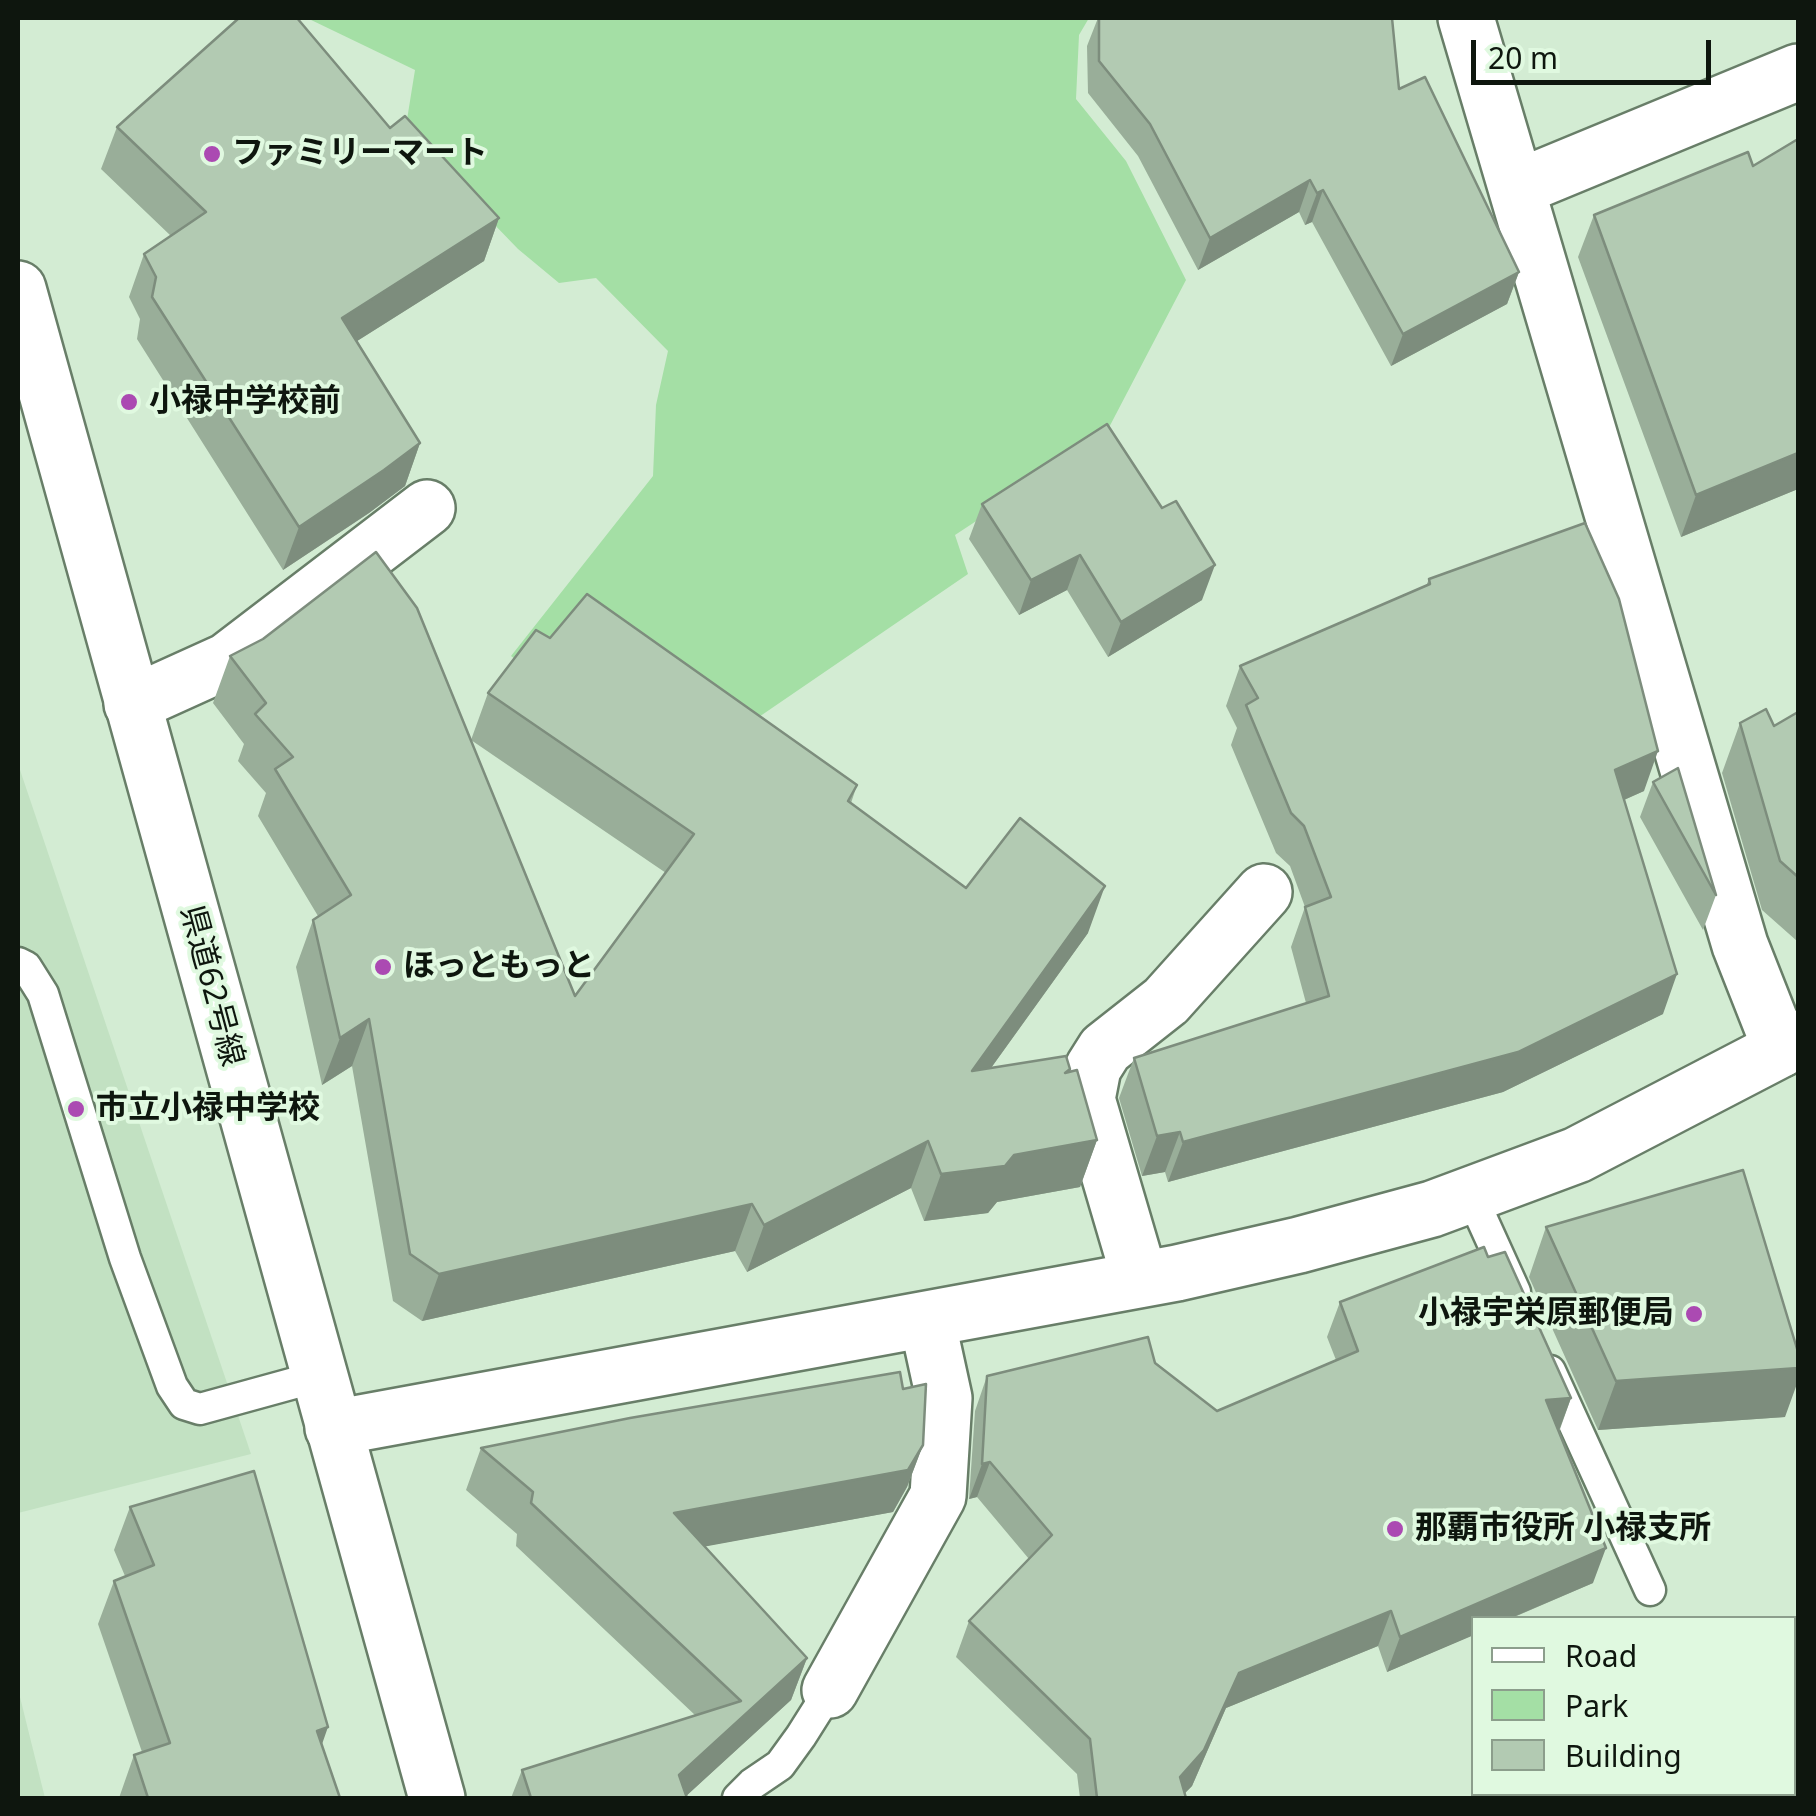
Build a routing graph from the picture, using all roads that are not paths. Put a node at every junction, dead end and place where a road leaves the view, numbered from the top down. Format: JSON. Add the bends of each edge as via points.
{"nodes":[{"id":1,"x":1466,"y":18,"type":"edge"},
{"id":2,"x":1798,"y":72,"type":"edge"},
{"id":3,"x":1517,"y":188,"type":"junction"},
{"id":4,"x":18,"y":289,"type":"edge"},
{"id":5,"x":427,"y":508,"type":"dead end"},
{"id":6,"x":132,"y":704,"type":"junction"},
{"id":7,"x":1264,"y":892,"type":"dead end"},
{"id":8,"x":18,"y":964,"type":"edge"},
{"id":9,"x":1790,"y":1044,"type":"edge"},
{"id":10,"x":1471,"y":1194,"type":"junction"},
{"id":11,"x":1140,"y":1280,"type":"junction"},
{"id":12,"x":1522,"y":1309,"type":"edge"},
{"id":13,"x":927,"y":1320,"type":"junction"},
{"id":14,"x":1538,"y":1344,"type":"edge"},
{"id":15,"x":320,"y":1376,"type":"junction"},
{"id":16,"x":333,"y":1428,"type":"junction"},
{"id":17,"x":1650,"y":1590,"type":"dead end"},
{"id":18,"x":830,"y":1690,"type":"joint"},
{"id":19,"x":437,"y":1798,"type":"edge"},
{"id":20,"x":738,"y":1798,"type":"edge"}],
"edges":[{"from":1,"to":3,"type":"street"},
{"from":2,"to":3,"type":"street"},
{"from":3,"to":9,"type":"street","via":[[1740,945]]},
{"from":4,"to":6,"type":"street","name":"県道62号線"},
{"from":5,"to":6,"type":"street","via":[[228,661]]},
{"from":6,"to":15,"type":"street","name":"県道62号線"},
{"from":7,"to":11,"type":"street","via":[[1166,1001],[1105,1049],[1093,1068],[1088,1099]]},
{"from":8,"to":15,"type":"lane","via":[[42,994],[125,1258],[184,1404],[200,1409]]},
{"from":9,"to":10,"type":"street","via":[[1577,1155]]},
{"from":10,"to":11,"type":"street","via":[[1300,1246]]},
{"from":10,"to":12,"type":"lane"},
{"from":11,"to":13,"type":"street"},
{"from":13,"to":16,"type":"street"},
{"from":13,"to":18,"type":"street","via":[[944,1398],[938,1496]]},
{"from":14,"to":17,"type":"lane"},
{"from":15,"to":16,"type":"street","name":"県道62号線"},
{"from":16,"to":19,"type":"street","name":"県道62号線"},
{"from":18,"to":20,"type":"lane","via":[[780,1766]]}]}
